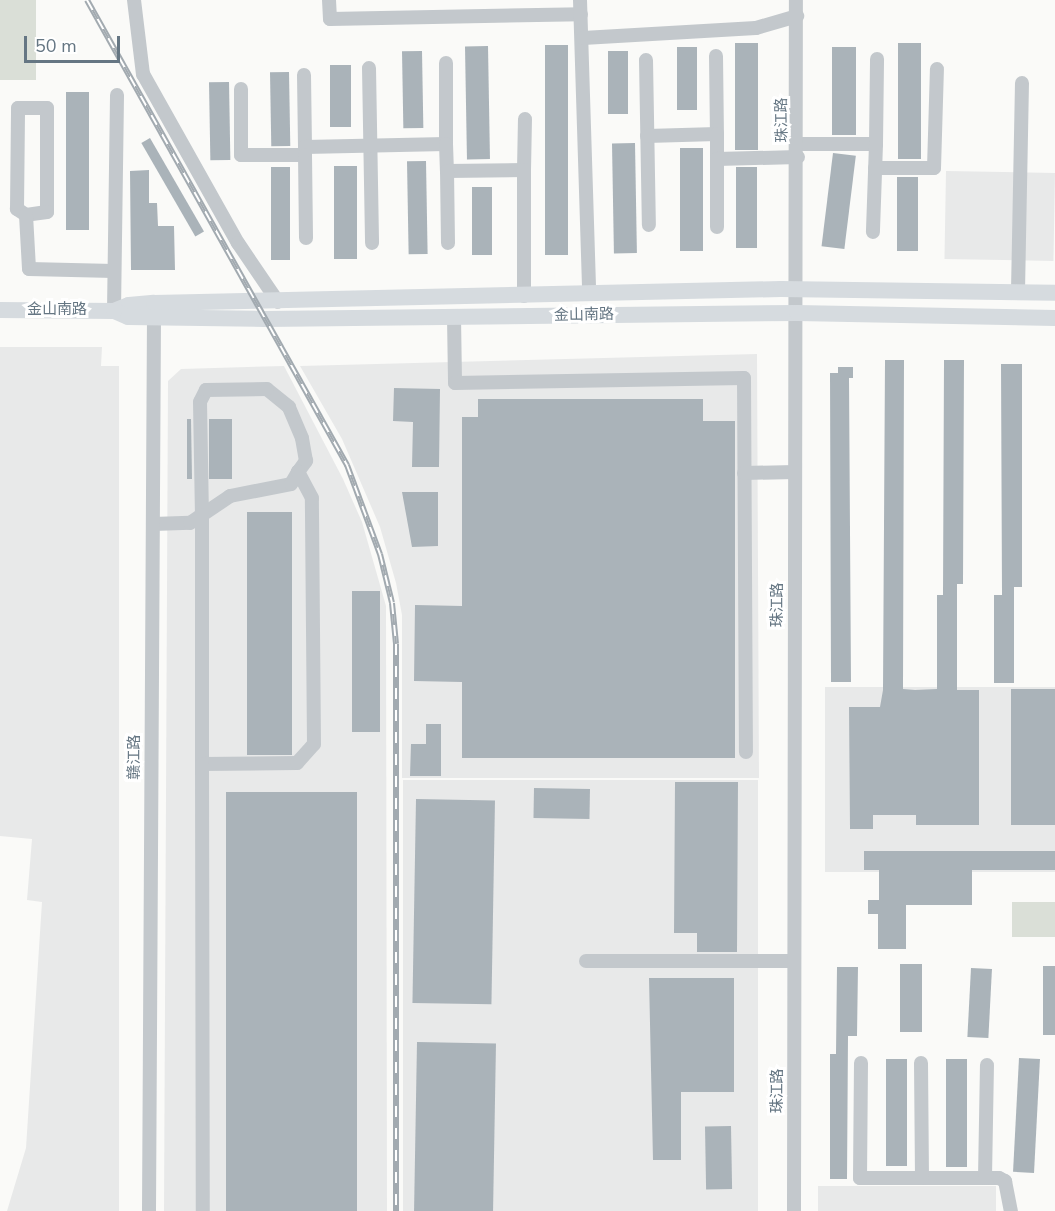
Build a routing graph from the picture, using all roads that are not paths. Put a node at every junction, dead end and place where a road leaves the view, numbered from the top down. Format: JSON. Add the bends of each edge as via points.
{"nodes":[{"id":1,"x":134,"y":0,"type":"edge"},
{"id":2,"x":329,"y":0,"type":"edge"},
{"id":3,"x":796,"y":0,"type":"edge"},
{"id":4,"x":581,"y":7,"type":"edge"},
{"id":5,"x":797,"y":16,"type":"junction"},
{"id":6,"x":583,"y":38,"type":"junction"},
{"id":7,"x":716,"y":56,"type":"dead end"},
{"id":8,"x":877,"y":58,"type":"dead end"},
{"id":9,"x":646,"y":60,"type":"dead end"},
{"id":10,"x":446,"y":63,"type":"dead end"},
{"id":11,"x":369,"y":68,"type":"dead end"},
{"id":12,"x":937,"y":69,"type":"dead end"},
{"id":13,"x":304,"y":75,"type":"dead end"},
{"id":14,"x":1022,"y":83,"type":"dead end"},
{"id":15,"x":241,"y":89,"type":"dead end"},
{"id":16,"x":117,"y":95,"type":"dead end"},
{"id":17,"x":525,"y":119,"type":"dead end"},
{"id":18,"x":717,"y":134,"type":"junction"},
{"id":19,"x":648,"y":136,"type":"junction"},
{"id":20,"x":446,"y":144,"type":"junction"},
{"id":21,"x":876,"y":144,"type":"junction"},
{"id":22,"x":370,"y":146,"type":"junction"},
{"id":23,"x":798,"y":150,"type":"junction"},
{"id":24,"x":305,"y":151,"type":"junction"},
{"id":25,"x":717,"y":159,"type":"junction"},
{"id":26,"x":875,"y":168,"type":"junction"},
{"id":27,"x":524,"y":170,"type":"junction"},
{"id":28,"x":447,"y":171,"type":"junction"},
{"id":29,"x":26,"y":215,"type":"junction"},
{"id":30,"x":649,"y":225,"type":"dead end"},
{"id":31,"x":717,"y":227,"type":"dead end"},
{"id":32,"x":873,"y":232,"type":"dead end"},
{"id":33,"x":306,"y":238,"type":"dead end"},
{"id":34,"x":372,"y":243,"type":"dead end"},
{"id":35,"x":448,"y":243,"type":"dead end"},
{"id":36,"x":114,"y":271,"type":"junction"},
{"id":37,"x":797,"y":290,"type":"junction"},
{"id":38,"x":1018,"y":291,"type":"junction"},
{"id":39,"x":1055,"y":293,"type":"edge"},
{"id":40,"x":589,"y":294,"type":"junction"},
{"id":41,"x":524,"y":296,"type":"junction"},
{"id":42,"x":278,"y":302,"type":"junction"},
{"id":43,"x":0,"y":310,"type":"edge"},
{"id":44,"x":114,"y":310,"type":"junction"},
{"id":45,"x":154,"y":311,"type":"junction"},
{"id":46,"x":797,"y":313,"type":"junction"},
{"id":47,"x":454,"y":317,"type":"junction"},
{"id":48,"x":1017,"y":318,"type":"junction"},
{"id":49,"x":1055,"y":318,"type":"edge"},
{"id":50,"x":298,"y":472,"type":"junction"},
{"id":51,"x":795,"y":472,"type":"junction"},
{"id":52,"x":744,"y":473,"type":"junction"},
{"id":53,"x":202,"y":515,"type":"junction"},
{"id":54,"x":153,"y":524,"type":"junction"},
{"id":55,"x":746,"y":752,"type":"dead end"},
{"id":56,"x":202,"y":764,"type":"junction"},
{"id":57,"x":586,"y":961,"type":"dead end"},
{"id":58,"x":794,"y":961,"type":"junction"},
{"id":59,"x":861,"y":1063,"type":"dead end"},
{"id":60,"x":921,"y":1063,"type":"dead end"},
{"id":61,"x":987,"y":1065,"type":"dead end"},
{"id":62,"x":922,"y":1178,"type":"junction"},
{"id":63,"x":985,"y":1178,"type":"junction"},
{"id":64,"x":149,"y":1211,"type":"edge"},
{"id":65,"x":203,"y":1211,"type":"edge"},
{"id":66,"x":794,"y":1211,"type":"edge"},
{"id":67,"x":1011,"y":1211,"type":"edge"}],
"edges":[{"from":1,"to":42,"type":"street","via":[[143,74],[237,243]]},
{"from":2,"to":4,"type":"street","via":[[330,19]]},
{"from":3,"to":5,"type":"street","name":"珠江路"},
{"from":4,"to":6,"type":"street"},
{"from":5,"to":6,"type":"street","via":[[756,28]]},
{"from":5,"to":23,"type":"street","name":"珠江路"},
{"from":6,"to":40,"type":"street"},
{"from":7,"to":18,"type":"street"},
{"from":8,"to":21,"type":"street"},
{"from":9,"to":19,"type":"street"},
{"from":10,"to":20,"type":"street"},
{"from":11,"to":22,"type":"street"},
{"from":12,"to":26,"type":"street","via":[[934,168]]},
{"from":13,"to":24,"type":"street"},
{"from":14,"to":38,"type":"street"},
{"from":15,"to":24,"type":"street","via":[[241,155]]},
{"from":16,"to":36,"type":"street"},
{"from":17,"to":27,"type":"street"},
{"from":18,"to":19,"type":"street"},
{"from":18,"to":25,"type":"street"},
{"from":19,"to":30,"type":"street"},
{"from":20,"to":22,"type":"street"},
{"from":20,"to":28,"type":"street"},
{"from":21,"to":23,"type":"street"},
{"from":21,"to":26,"type":"street"},
{"from":22,"to":24,"type":"street"},
{"from":22,"to":34,"type":"street"},
{"from":23,"to":25,"type":"street"},
{"from":23,"to":37,"type":"street","name":"珠江路"},
{"from":24,"to":33,"type":"street"},
{"from":25,"to":31,"type":"street"},
{"from":26,"to":32,"type":"street"},
{"from":27,"to":28,"type":"street"},
{"from":27,"to":41,"type":"street"},
{"from":28,"to":35,"type":"street"},
{"from":29,"to":29,"type":"street","via":[[47,212],[47,108],[18,108],[17,209]]},
{"from":29,"to":36,"type":"street","via":[[28,269]]},
{"from":36,"to":44,"type":"street"},
{"from":37,"to":38,"type":"main road","name":"金山南路"},
{"from":37,"to":40,"type":"main road","name":"金山南路"},
{"from":37,"to":46,"type":"street","name":"珠江路"},
{"from":38,"to":39,"type":"main road","name":"金山南路"},
{"from":38,"to":48,"type":"main road"},
{"from":40,"to":41,"type":"main road","name":"金山南路"},
{"from":41,"to":42,"type":"main road","name":"金山南路"},
{"from":42,"to":45,"type":"main road","name":"金山南路"},
{"from":43,"to":44,"type":"main road","name":"金山南路"},
{"from":44,"to":45,"type":"main road","name":"金山南路","via":[[128,317]]},
{"from":45,"to":47,"type":"main road","name":"金山南路"},
{"from":45,"to":54,"type":"street","name":"赣江路"},
{"from":46,"to":47,"type":"main road","name":"金山南路"},
{"from":46,"to":48,"type":"main road","name":"金山南路"},
{"from":46,"to":51,"type":"street","name":"珠江路"},
{"from":47,"to":52,"type":"street","via":[[455,383],[744,378]]},
{"from":48,"to":49,"type":"main road","name":"金山南路"},
{"from":50,"to":53,"type":"street","via":[[291,484],[230,496]]},
{"from":50,"to":53,"type":"street","via":[[306,461],[289,407],[267,389],[206,390],[200,402]]},
{"from":50,"to":56,"type":"street","via":[[312,498],[314,744],[297,763]]},
{"from":51,"to":52,"type":"street"},
{"from":51,"to":58,"type":"street","name":"珠江路"},
{"from":52,"to":55,"type":"street"},
{"from":53,"to":54,"type":"street","via":[[190,523]]},
{"from":53,"to":56,"type":"street"},
{"from":54,"to":64,"type":"street","name":"赣江路"},
{"from":56,"to":65,"type":"street"},
{"from":57,"to":58,"type":"street"},
{"from":58,"to":66,"type":"street","name":"珠江路"},
{"from":59,"to":62,"type":"street","via":[[861,1178]]},
{"from":60,"to":62,"type":"street"},
{"from":61,"to":63,"type":"street"},
{"from":62,"to":63,"type":"street"},
{"from":63,"to":67,"type":"street","via":[[1005,1180]]}]}
